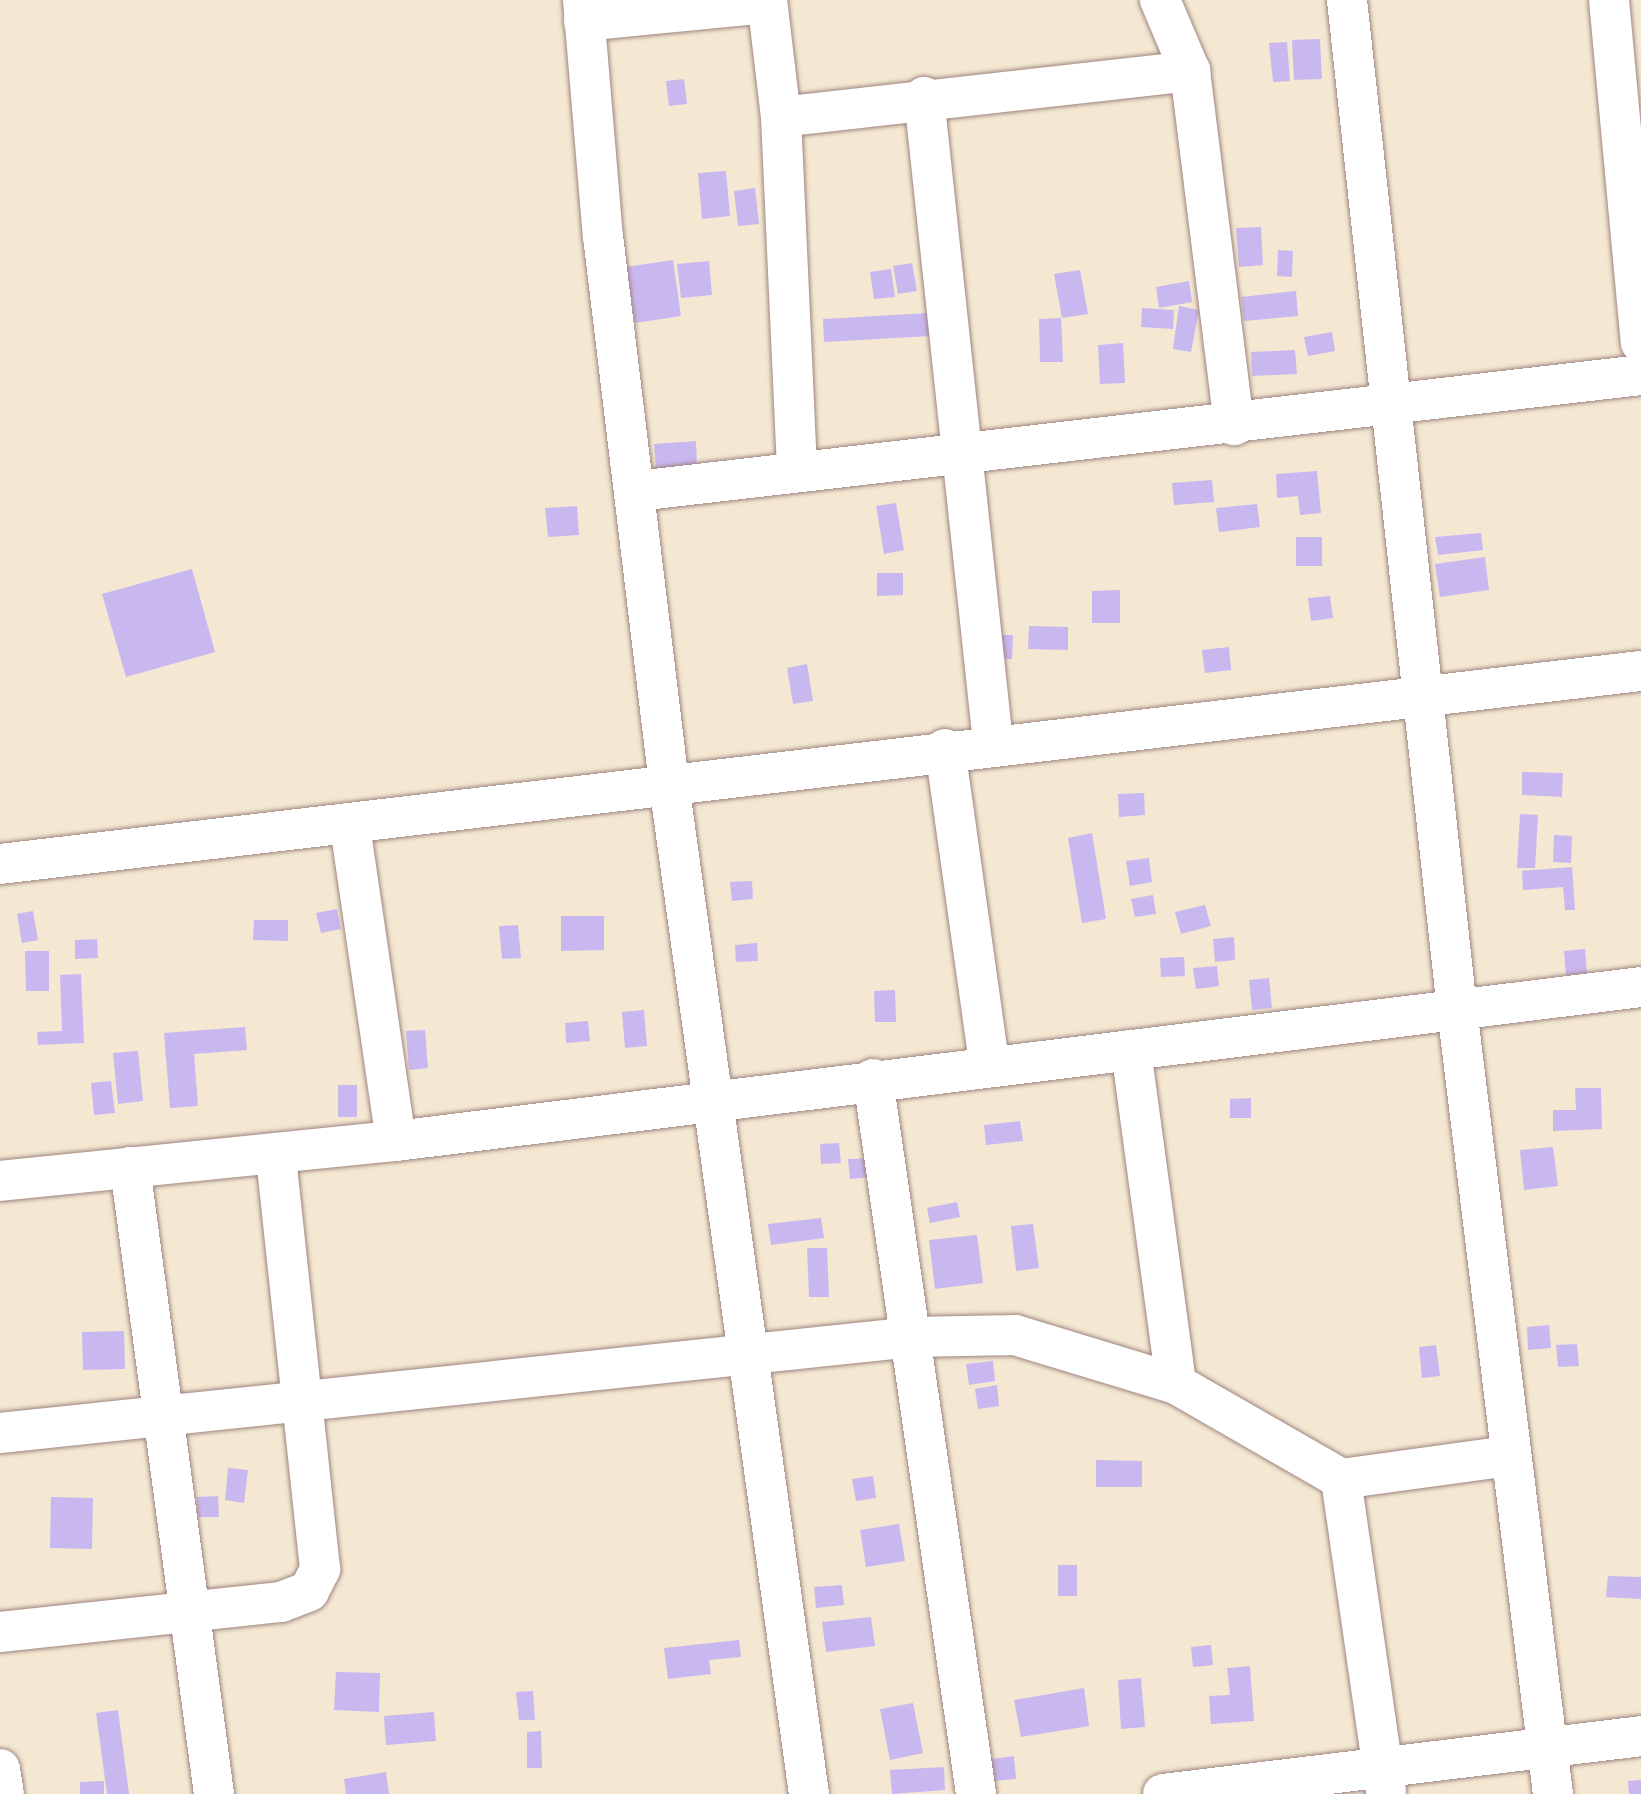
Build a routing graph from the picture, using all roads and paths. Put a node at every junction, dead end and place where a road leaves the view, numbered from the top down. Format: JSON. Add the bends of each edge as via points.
{"nodes":[{"id":1,"x":1160,"y":0,"type":"edge"},
{"id":2,"x":1346,"y":0,"type":"edge"},
{"id":3,"x":767,"y":2,"type":"edge"},
{"id":4,"x":583,"y":10,"type":"edge"},
{"id":5,"x":1622,"y":15,"type":"edge"},
{"id":6,"x":1190,"y":71,"type":"junction"},
{"id":7,"x":924,"y":97,"type":"junction"},
{"id":8,"x":781,"y":116,"type":"junction"},
{"id":9,"x":1641,"y":343,"type":"edge"},
{"id":10,"x":1641,"y":375,"type":"edge"},
{"id":11,"x":1390,"y":404,"type":"junction"},
{"id":12,"x":1234,"y":425,"type":"junction"},
{"id":13,"x":963,"y":450,"type":"junction"},
{"id":14,"x":797,"y":470,"type":"junction"},
{"id":15,"x":637,"y":491,"type":"junction"},
{"id":16,"x":1641,"y":671,"type":"edge"},
{"id":17,"x":1425,"y":696,"type":"junction"},
{"id":18,"x":992,"y":743,"type":"junction"},
{"id":19,"x":945,"y":749,"type":"junction"},
{"id":20,"x":669,"y":784,"type":"junction"},
{"id":21,"x":350,"y":826,"type":"junction"},
{"id":22,"x":0,"y":864,"type":"edge"},
{"id":23,"x":1641,"y":988,"type":"edge"},
{"id":24,"x":1457,"y":1009,"type":"junction"},
{"id":25,"x":1131,"y":1050,"type":"junction"},
{"id":26,"x":989,"y":1063,"type":"junction"},
{"id":27,"x":874,"y":1079,"type":"junction"},
{"id":28,"x":716,"y":1100,"type":"junction"},
{"id":29,"x":396,"y":1141,"type":"junction"},
{"id":30,"x":276,"y":1154,"type":"junction"},
{"id":31,"x":130,"y":1167,"type":"junction"},
{"id":32,"x":0,"y":1181,"type":"edge"},
{"id":33,"x":914,"y":1337,"type":"junction"},
{"id":34,"x":749,"y":1356,"type":"junction"},
{"id":35,"x":1176,"y":1384,"type":"junction"},
{"id":36,"x":306,"y":1399,"type":"junction"},
{"id":37,"x":162,"y":1416,"type":"junction"},
{"id":38,"x":0,"y":1434,"type":"edge"},
{"id":39,"x":1509,"y":1456,"type":"junction"},
{"id":40,"x":1341,"y":1479,"type":"junction"},
{"id":41,"x":190,"y":1611,"type":"junction"},
{"id":42,"x":0,"y":1632,"type":"edge"},
{"id":43,"x":1641,"y":1736,"type":"edge"},
{"id":44,"x":1546,"y":1747,"type":"junction"},
{"id":45,"x":0,"y":1769,"type":"edge"},
{"id":46,"x":1385,"y":1781,"type":"edge"},
{"id":47,"x":4,"y":1794,"type":"edge"},
{"id":48,"x":214,"y":1794,"type":"edge"},
{"id":49,"x":809,"y":1794,"type":"edge"},
{"id":50,"x":976,"y":1794,"type":"edge"},
{"id":51,"x":1163,"y":1794,"type":"edge"},
{"id":52,"x":1553,"y":1794,"type":"edge"}],
"edges":[{"from":1,"to":6,"type":"street"},
{"from":2,"to":11,"type":"street"},
{"from":3,"to":4,"type":"street"},
{"from":3,"to":8,"type":"street"},
{"from":4,"to":15,"type":"street"},
{"from":5,"to":9,"type":"street"},
{"from":6,"to":7,"type":"street"},
{"from":6,"to":12,"type":"street"},
{"from":7,"to":8,"type":"street"},
{"from":7,"to":13,"type":"street"},
{"from":8,"to":14,"type":"street"},
{"from":10,"to":11,"type":"street"},
{"from":11,"to":12,"type":"street"},
{"from":11,"to":17,"type":"street"},
{"from":12,"to":13,"type":"street"},
{"from":13,"to":14,"type":"street"},
{"from":13,"to":18,"type":"street"},
{"from":14,"to":15,"type":"street"},
{"from":15,"to":20,"type":"street"},
{"from":16,"to":17,"type":"street"},
{"from":17,"to":18,"type":"street"},
{"from":17,"to":24,"type":"street"},
{"from":18,"to":19,"type":"street"},
{"from":19,"to":20,"type":"street"},
{"from":19,"to":26,"type":"street"},
{"from":20,"to":21,"type":"street"},
{"from":20,"to":28,"type":"street"},
{"from":21,"to":22,"type":"street"},
{"from":21,"to":29,"type":"street"},
{"from":23,"to":24,"type":"street"},
{"from":24,"to":25,"type":"street"},
{"from":24,"to":39,"type":"street"},
{"from":25,"to":26,"type":"street"},
{"from":25,"to":35,"type":"street"},
{"from":26,"to":27,"type":"street"},
{"from":27,"to":28,"type":"street"},
{"from":27,"to":33,"type":"street"},
{"from":28,"to":29,"type":"street"},
{"from":28,"to":34,"type":"street"},
{"from":29,"to":30,"type":"street"},
{"from":30,"to":31,"type":"street"},
{"from":30,"to":36,"type":"street"},
{"from":31,"to":32,"type":"street"},
{"from":31,"to":37,"type":"street"},
{"from":33,"to":34,"type":"street"},
{"from":33,"to":35,"type":"street","via":[[1015,1335]]},
{"from":33,"to":50,"type":"street"},
{"from":34,"to":36,"type":"street"},
{"from":34,"to":49,"type":"street"},
{"from":35,"to":40,"type":"street"},
{"from":36,"to":37,"type":"street"},
{"from":36,"to":41,"type":"street","via":[[320,1569],[309,1591],[281,1602]]},
{"from":37,"to":38,"type":"street"},
{"from":37,"to":41,"type":"street"},
{"from":39,"to":40,"type":"street"},
{"from":39,"to":44,"type":"street"},
{"from":40,"to":46,"type":"street"},
{"from":41,"to":42,"type":"street"},
{"from":41,"to":48,"type":"street"},
{"from":43,"to":44,"type":"street"},
{"from":44,"to":46,"type":"street"},
{"from":44,"to":52,"type":"street"},
{"from":45,"to":47,"type":"street"},
{"from":46,"to":51,"type":"street"}]}
